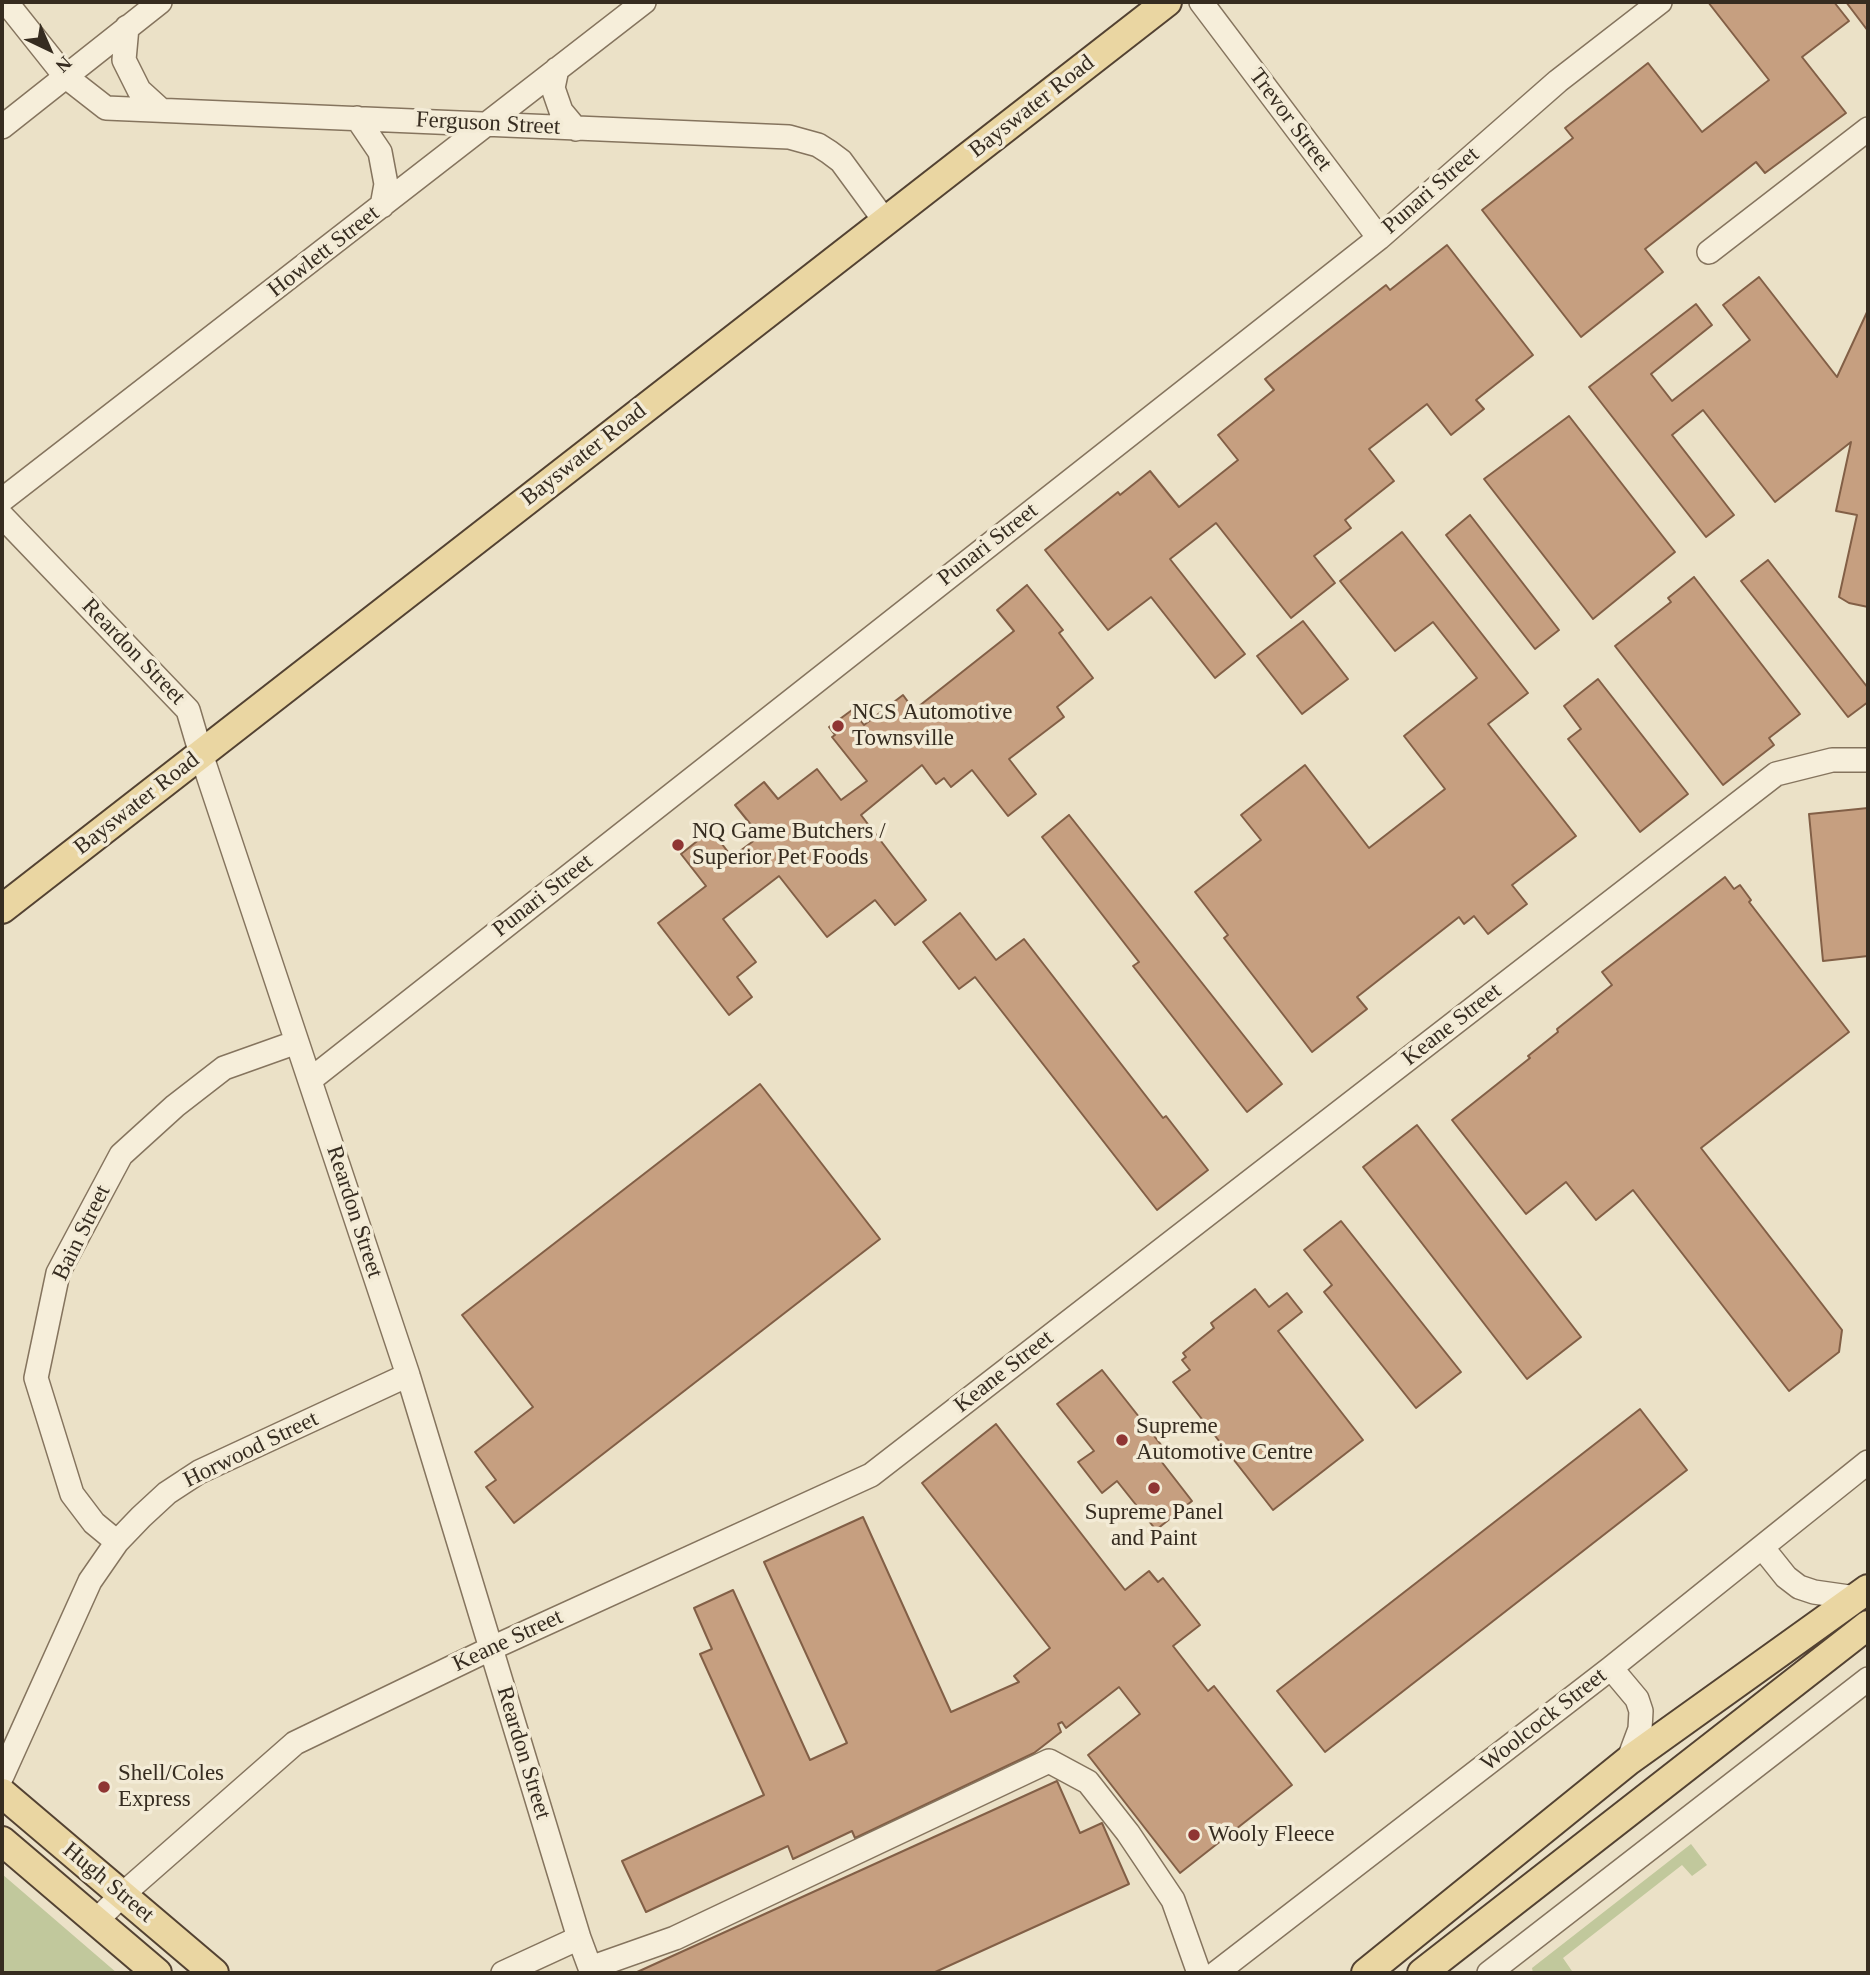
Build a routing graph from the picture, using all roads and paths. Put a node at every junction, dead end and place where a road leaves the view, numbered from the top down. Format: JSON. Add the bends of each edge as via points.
{"nodes":[{"id":1,"x":6,"y":2,"type":"edge"},
{"id":2,"x":160,"y":2,"type":"edge"},
{"id":3,"x":644,"y":2,"type":"edge"},
{"id":4,"x":1137,"y":2,"type":"edge"},
{"id":5,"x":1167,"y":2,"type":"edge"},
{"id":6,"x":1201,"y":2,"type":"edge"},
{"id":7,"x":1660,"y":2,"type":"edge"},
{"id":8,"x":127,"y":27,"type":"junction"},
{"id":9,"x":557,"y":69,"type":"junction"},
{"id":10,"x":65,"y":76,"type":"junction"},
{"id":11,"x":162,"y":110,"type":"junction"},
{"id":12,"x":357,"y":117,"type":"junction"},
{"id":13,"x":491,"y":123,"type":"junction"},
{"id":14,"x":2,"y":127,"type":"edge"},
{"id":15,"x":576,"y":128,"type":"junction"},
{"id":16,"x":1868,"y":129,"type":"edge"},
{"id":17,"x":382,"y":206,"type":"junction"},
{"id":18,"x":880,"y":214,"type":"junction"},
{"id":19,"x":1379,"y":237,"type":"junction"},
{"id":20,"x":1709,"y":252,"type":"dead end"},
{"id":21,"x":2,"y":500,"type":"edge"},
{"id":22,"x":2,"y":516,"type":"edge"},
{"id":23,"x":198,"y":744,"type":"junction"},
{"id":24,"x":1868,"y":760,"type":"edge"},
{"id":25,"x":2,"y":886,"type":"edge"},
{"id":26,"x":2,"y":909,"type":"edge"},
{"id":27,"x":297,"y":1042,"type":"junction"},
{"id":28,"x":310,"y":1080,"type":"junction"},
{"id":29,"x":408,"y":1375,"type":"junction"},
{"id":30,"x":1868,"y":1462,"type":"edge"},
{"id":31,"x":117,"y":1542,"type":"junction"},
{"id":32,"x":1762,"y":1547,"type":"junction"},
{"id":33,"x":1862,"y":1593,"type":"edge"},
{"id":34,"x":1868,"y":1625,"type":"edge"},
{"id":35,"x":492,"y":1648,"type":"junction"},
{"id":36,"x":1611,"y":1668,"type":"junction"},
{"id":37,"x":1868,"y":1679,"type":"edge"},
{"id":38,"x":1628,"y":1761,"type":"junction"},
{"id":39,"x":2,"y":1776,"type":"edge"},
{"id":40,"x":2,"y":1793,"type":"edge"},
{"id":41,"x":2,"y":1841,"type":"edge"},
{"id":42,"x":123,"y":1894,"type":"junction"},
{"id":43,"x":96,"y":1922,"type":"junction"},
{"id":44,"x":579,"y":1938,"type":"junction"},
{"id":45,"x":1501,"y":1970,"type":"edge"},
{"id":46,"x":591,"y":1971,"type":"edge"},
{"id":47,"x":157,"y":1973,"type":"edge"},
{"id":48,"x":214,"y":1973,"type":"edge"},
{"id":49,"x":503,"y":1973,"type":"edge"},
{"id":50,"x":1199,"y":1973,"type":"edge"},
{"id":51,"x":1216,"y":1973,"type":"edge"},
{"id":52,"x":1366,"y":1973,"type":"edge"},
{"id":53,"x":1422,"y":1973,"type":"edge"}],
"edges":[{"from":1,"to":10,"type":"street","name":"Ferguson Street"},
{"from":2,"to":8,"type":"street"},
{"from":3,"to":9,"type":"street","name":"Howlett Street"},
{"from":4,"to":18,"type":"main road","name":"Bayswater Road"},
{"from":5,"to":18,"type":"main road","name":"Bayswater Road"},
{"from":6,"to":19,"type":"street","name":"Trevor Street"},
{"from":7,"to":19,"type":"street","name":"Punari Street","via":[[1558,81]]},
{"from":8,"to":10,"type":"street"},
{"from":8,"to":11,"type":"street","via":[[124,60],[139,90]]},
{"from":9,"to":13,"type":"street","name":"Howlett Street"},
{"from":9,"to":15,"type":"street","via":[[553,88],[561,111]]},
{"from":10,"to":11,"type":"street","name":"Ferguson Street","via":[[106,108]]},
{"from":10,"to":14,"type":"street"},
{"from":11,"to":12,"type":"street","name":"Ferguson Street"},
{"from":12,"to":13,"type":"street","name":"Ferguson Street"},
{"from":12,"to":17,"type":"street","via":[[380,152],[386,184]]},
{"from":13,"to":15,"type":"street","name":"Ferguson Street"},
{"from":13,"to":17,"type":"street","name":"Howlett Street"},
{"from":15,"to":18,"type":"street","name":"Ferguson Street","via":[[806,141],[841,161]]},
{"from":16,"to":20,"type":"street"},
{"from":17,"to":21,"type":"street","name":"Howlett Street"},
{"from":18,"to":23,"type":"main road","name":"Bayswater Road"},
{"from":19,"to":28,"type":"street","name":"Punari Street"},
{"from":22,"to":23,"type":"street","name":"Reardon Street","via":[[188,710]]},
{"from":23,"to":25,"type":"main road","name":"Bayswater Road"},
{"from":23,"to":26,"type":"main road","name":"Bayswater Road"},
{"from":23,"to":27,"type":"street","name":"Reardon Street"},
{"from":24,"to":35,"type":"street","name":"Keane Street","via":[[1832,760],[1776,774],[871,1475]]},
{"from":27,"to":28,"type":"street","name":"Reardon Street"},
{"from":27,"to":31,"type":"street","name":"Bain Street","via":[[224,1068],[121,1155],[58,1273],[36,1378],[72,1494]]},
{"from":28,"to":29,"type":"street","name":"Reardon Street"},
{"from":29,"to":31,"type":"street","name":"Horwood Street","via":[[200,1472],[167,1493]]},
{"from":29,"to":35,"type":"street","name":"Reardon Street"},
{"from":30,"to":32,"type":"street","name":"Woolcock Street"},
{"from":31,"to":39,"type":"street","name":"Horwood Street","via":[[90,1581]]},
{"from":32,"to":33,"type":"street","via":[[1798,1587]]},
{"from":32,"to":36,"type":"street","name":"Woolcock Street"},
{"from":33,"to":38,"type":"main road"},
{"from":34,"to":53,"type":"main road"},
{"from":35,"to":42,"type":"street","name":"Keane Street","via":[[295,1743]]},
{"from":35,"to":44,"type":"street","name":"Reardon Street"},
{"from":36,"to":38,"type":"street","via":[[1637,1699],[1641,1711],[1640,1729]]},
{"from":36,"to":51,"type":"street","name":"Woolcock Street"},
{"from":37,"to":45,"type":"street"},
{"from":38,"to":52,"type":"main road"},
{"from":40,"to":42,"type":"main road","name":"Hugh Street"},
{"from":41,"to":43,"type":"main road","name":"Hugh Street"},
{"from":42,"to":43,"type":"street","name":"Keane Street"},
{"from":42,"to":48,"type":"main road","name":"Hugh Street"},
{"from":43,"to":47,"type":"main road","name":"Hugh Street"},
{"from":44,"to":46,"type":"street","name":"Reardon Street"},
{"from":44,"to":49,"type":"street"},
{"from":46,"to":50,"type":"street","via":[[674,1938],[1049,1761],[1088,1782],[1128,1833],[1173,1900]]}]}
